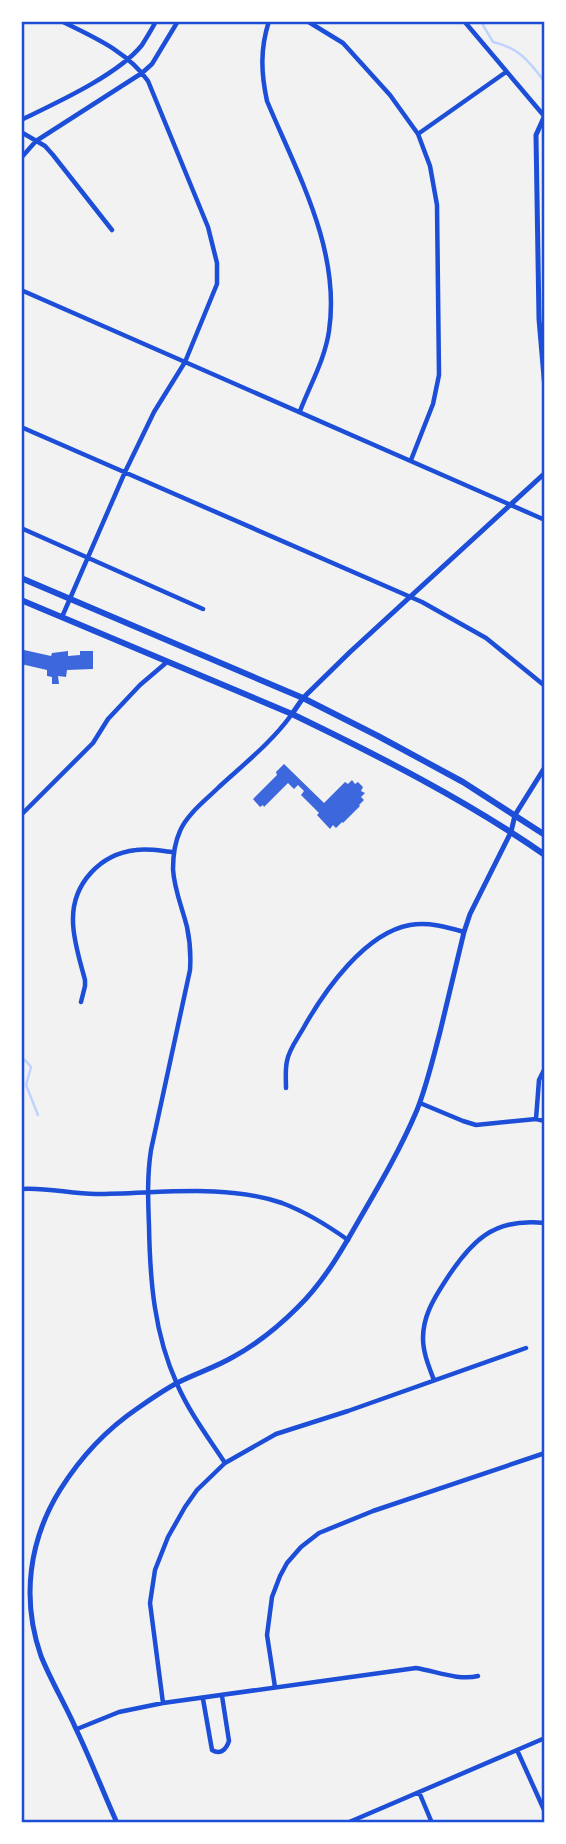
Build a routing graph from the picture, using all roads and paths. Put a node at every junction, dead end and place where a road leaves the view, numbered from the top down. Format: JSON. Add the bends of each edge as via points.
{"nodes":[{"id":1,"x":61,"y":21,"type":"edge"},
{"id":2,"x":156,"y":21,"type":"edge"},
{"id":3,"x":178,"y":21,"type":"edge"},
{"id":4,"x":269,"y":21,"type":"edge"},
{"id":5,"x":307,"y":21,"type":"edge"},
{"id":6,"x":464,"y":21,"type":"edge"},
{"id":7,"x":127,"y":59,"type":"junction"},
{"id":8,"x":506,"y":72,"type":"junction"},
{"id":9,"x":142,"y":73,"type":"junction"},
{"id":10,"x":545,"y":116,"type":"edge"},
{"id":11,"x":21,"y":120,"type":"edge"},
{"id":12,"x":21,"y":132,"type":"edge"},
{"id":13,"x":418,"y":134,"type":"junction"},
{"id":14,"x":36,"y":141,"type":"junction"},
{"id":15,"x":21,"y":158,"type":"edge"},
{"id":16,"x":112,"y":230,"type":"dead end"},
{"id":17,"x":21,"y":290,"type":"edge"},
{"id":18,"x":185,"y":362,"type":"junction"},
{"id":19,"x":545,"y":389,"type":"edge"},
{"id":20,"x":300,"y":412,"type":"junction"},
{"id":21,"x":21,"y":427,"type":"edge"},
{"id":22,"x":411,"y":460,"type":"junction"},
{"id":23,"x":125,"y":472,"type":"junction"},
{"id":24,"x":545,"y":473,"type":"edge"},
{"id":25,"x":511,"y":505,"type":"junction"},
{"id":26,"x":545,"y":520,"type":"edge"},
{"id":27,"x":21,"y":528,"type":"edge"},
{"id":28,"x":88,"y":557,"type":"junction"},
{"id":29,"x":21,"y":578,"type":"edge"},
{"id":30,"x":411,"y":597,"type":"junction"},
{"id":31,"x":70,"y":599,"type":"junction"},
{"id":32,"x":21,"y":600,"type":"edge"},
{"id":33,"x":203,"y":609,"type":"dead end"},
{"id":34,"x":62,"y":617,"type":"junction"},
{"id":35,"x":168,"y":662,"type":"junction"},
{"id":36,"x":545,"y":686,"type":"edge"},
{"id":37,"x":303,"y":698,"type":"junction"},
{"id":38,"x":292,"y":714,"type":"junction"},
{"id":39,"x":545,"y":767,"type":"edge"},
{"id":40,"x":21,"y":815,"type":"edge"},
{"id":41,"x":515,"y":815,"type":"junction"},
{"id":42,"x":511,"y":831,"type":"junction"},
{"id":43,"x":545,"y":835,"type":"edge"},
{"id":44,"x":174,"y":852,"type":"junction"},
{"id":45,"x":545,"y":855,"type":"edge"},
{"id":46,"x":464,"y":932,"type":"junction"},
{"id":47,"x":81,"y":1002,"type":"dead end"},
{"id":48,"x":545,"y":1068,"type":"edge"},
{"id":49,"x":286,"y":1088,"type":"dead end"},
{"id":50,"x":420,"y":1103,"type":"junction"},
{"id":51,"x":537,"y":1119,"type":"junction"},
{"id":52,"x":545,"y":1121,"type":"edge"},
{"id":53,"x":21,"y":1189,"type":"edge"},
{"id":54,"x":148,"y":1192,"type":"junction"},
{"id":55,"x":545,"y":1223,"type":"edge"},
{"id":56,"x":348,"y":1240,"type":"junction"},
{"id":57,"x":527,"y":1348,"type":"dead end"},
{"id":58,"x":434,"y":1380,"type":"junction"},
{"id":59,"x":176,"y":1384,"type":"junction"},
{"id":60,"x":545,"y":1453,"type":"edge"},
{"id":61,"x":225,"y":1463,"type":"junction"},
{"id":62,"x":478,"y":1676,"type":"dead end"},
{"id":63,"x":275,"y":1687,"type":"junction"},
{"id":64,"x":222,"y":1696,"type":"junction"},
{"id":65,"x":203,"y":1699,"type":"junction"},
{"id":66,"x":163,"y":1703,"type":"junction"},
{"id":67,"x":77,"y":1729,"type":"junction"},
{"id":68,"x":545,"y":1738,"type":"edge"},
{"id":69,"x":517,"y":1750,"type":"junction"},
{"id":70,"x":419,"y":1792,"type":"junction"},
{"id":71,"x":545,"y":1812,"type":"edge"},
{"id":72,"x":117,"y":1823,"type":"edge"},
{"id":73,"x":347,"y":1823,"type":"edge"},
{"id":74,"x":432,"y":1823,"type":"edge"}],
"edges":[{"from":1,"to":7,"type":"street"},
{"from":2,"to":7,"type":"street"},
{"from":3,"to":9,"type":"street"},
{"from":4,"to":20,"type":"street","via":[[261,70],[267,101],[322,236],[331,280],[329,333]]},
{"from":5,"to":13,"type":"street","via":[[355,54]]},
{"from":6,"to":8,"type":"street"},
{"from":7,"to":9,"type":"street"},
{"from":7,"to":11,"type":"street","via":[[82,89]]},
{"from":8,"to":10,"type":"street"},
{"from":8,"to":13,"type":"street"},
{"from":9,"to":14,"type":"street"},
{"from":9,"to":18,"type":"street","via":[[208,227],[217,263],[217,284]]},
{"from":10,"to":19,"type":"street","via":[[536,135]]},
{"from":12,"to":14,"type":"street"},
{"from":13,"to":22,"type":"street","via":[[437,205],[439,375]]},
{"from":14,"to":15,"type":"street"},
{"from":14,"to":16,"type":"street","via":[[53,155]]},
{"from":17,"to":18,"type":"street"},
{"from":18,"to":20,"type":"street"},
{"from":18,"to":23,"type":"street"},
{"from":20,"to":22,"type":"street"},
{"from":21,"to":23,"type":"street"},
{"from":22,"to":25,"type":"street"},
{"from":23,"to":28,"type":"street"},
{"from":23,"to":30,"type":"street"},
{"from":24,"to":25,"type":"street"},
{"from":25,"to":26,"type":"street"},
{"from":25,"to":30,"type":"street"},
{"from":27,"to":28,"type":"street"},
{"from":28,"to":31,"type":"street"},
{"from":28,"to":33,"type":"street"},
{"from":29,"to":31,"type":"main road"},
{"from":30,"to":36,"type":"street","via":[[486,638]]},
{"from":30,"to":37,"type":"street"},
{"from":31,"to":34,"type":"street"},
{"from":31,"to":37,"type":"main road"},
{"from":32,"to":34,"type":"main road"},
{"from":34,"to":35,"type":"main road"},
{"from":35,"to":38,"type":"main road"},
{"from":35,"to":40,"type":"street","via":[[140,685],[93,743]]},
{"from":37,"to":38,"type":"street"},
{"from":37,"to":41,"type":"main road","via":[[463,782]]},
{"from":38,"to":42,"type":"main road"},
{"from":38,"to":44,"type":"street","via":[[187,819]]},
{"from":39,"to":41,"type":"street"},
{"from":41,"to":42,"type":"street"},
{"from":41,"to":43,"type":"main road"},
{"from":42,"to":45,"type":"main road"},
{"from":42,"to":46,"type":"street"},
{"from":44,"to":47,"type":"street","via":[[138,849],[119,853],[96,866],[84,880],[72,919],[85,980]]},
{"from":44,"to":54,"type":"street","via":[[175,886],[191,948],[190,970],[150,1150]]},
{"from":46,"to":49,"type":"street","via":[[411,925],[372,942],[317,1005],[291,1048]]},
{"from":46,"to":50,"type":"street"},
{"from":48,"to":51,"type":"street","via":[[539,1080]]},
{"from":50,"to":51,"type":"street","via":[[476,1125]]},
{"from":50,"to":56,"type":"street","via":[[394,1160]]},
{"from":51,"to":52,"type":"street"},
{"from":53,"to":54,"type":"street"},
{"from":54,"to":56,"type":"street","via":[[220,1191],[257,1196],[300,1211]]},
{"from":54,"to":59,"type":"street","via":[[153,1303]]},
{"from":55,"to":58,"type":"street","via":[[502,1226],[472,1244],[460,1258],[424,1321],[425,1354]]},
{"from":56,"to":59,"type":"street","via":[[316,1288],[265,1337]]},
{"from":57,"to":58,"type":"street"},
{"from":58,"to":61,"type":"street","via":[[276,1434]]},
{"from":59,"to":61,"type":"street"},
{"from":59,"to":67,"type":"street","via":[[126,1418],[86,1455],[53,1502],[35,1548],[29,1593],[35,1633],[50,1678]]},
{"from":60,"to":63,"type":"street","via":[[373,1511],[319,1533],[301,1547],[280,1576],[270,1606],[267,1635]]},
{"from":61,"to":66,"type":"street","via":[[185,1507],[155,1570],[150,1603]]},
{"from":62,"to":63,"type":"street","via":[[416,1668]]},
{"from":63,"to":64,"type":"street"},
{"from":64,"to":65,"type":"street"},
{"from":64,"to":65,"type":"street","via":[[229,1741],[223,1751],[212,1749]]},
{"from":65,"to":66,"type":"street"},
{"from":66,"to":67,"type":"street","via":[[118,1712]]},
{"from":67,"to":72,"type":"street"},
{"from":68,"to":69,"type":"street"},
{"from":69,"to":70,"type":"street"},
{"from":69,"to":71,"type":"street"},
{"from":70,"to":73,"type":"street"},
{"from":70,"to":74,"type":"street"}]}
